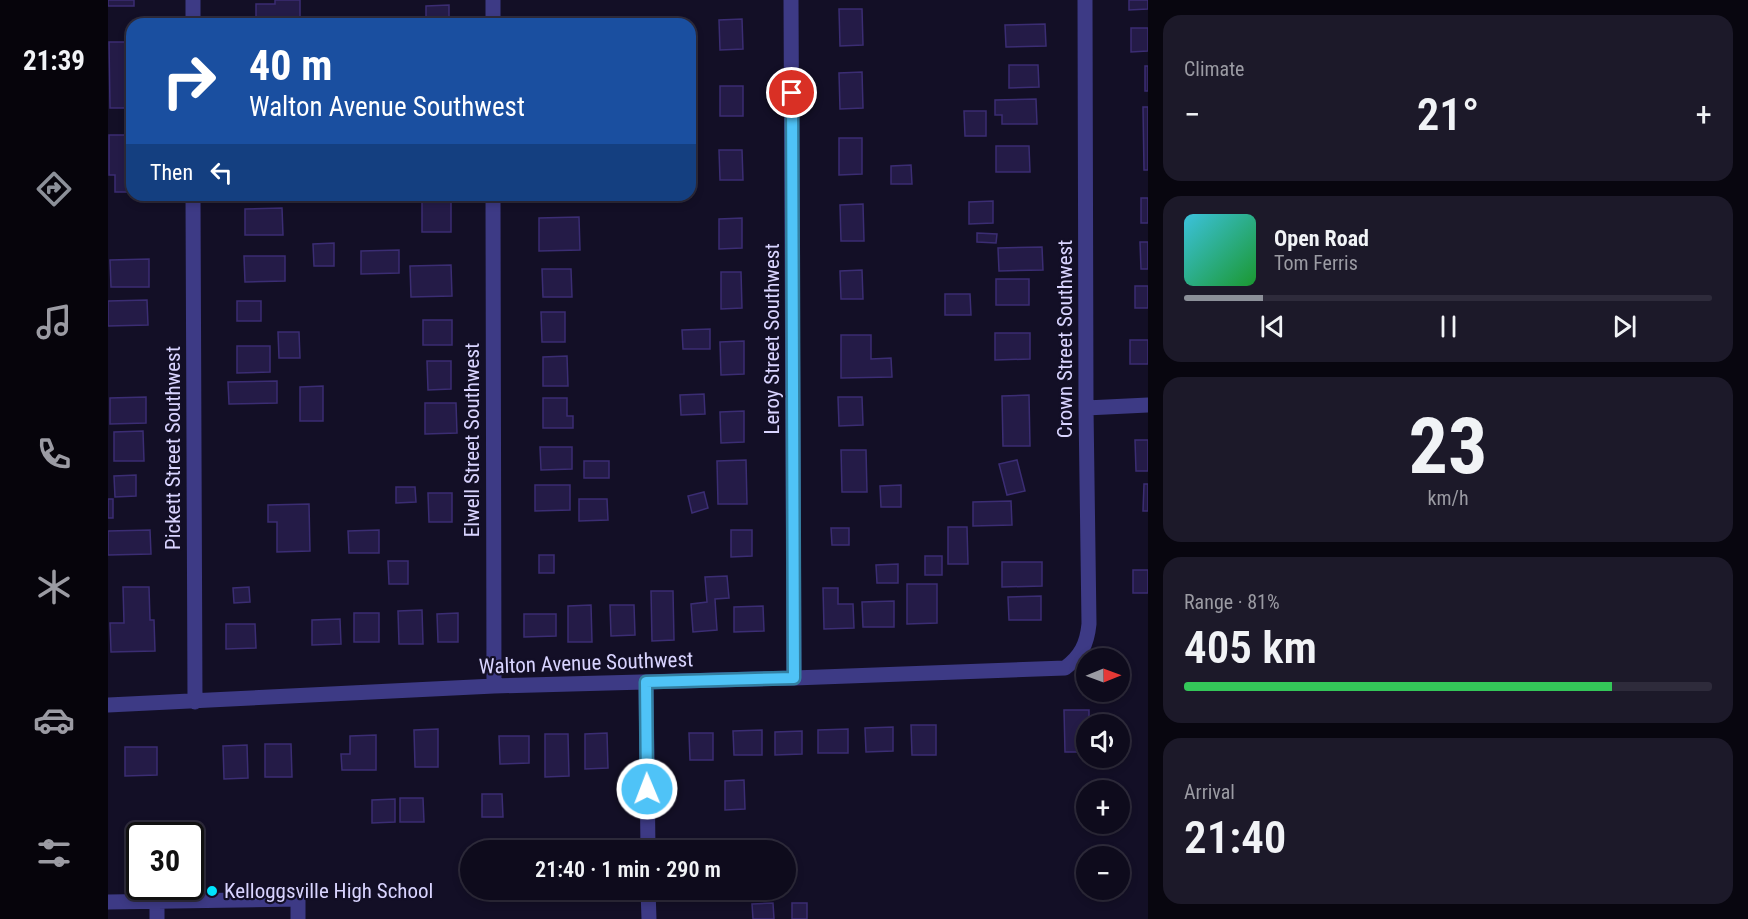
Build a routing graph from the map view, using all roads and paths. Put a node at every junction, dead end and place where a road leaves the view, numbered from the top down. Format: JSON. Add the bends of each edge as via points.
{"nodes":[{"id":1,"x":193,"y":0,"type":"edge"},
{"id":2,"x":493,"y":0,"type":"edge"},
{"id":3,"x":791,"y":0,"type":"edge"},
{"id":4,"x":1085,"y":0,"type":"edge"},
{"id":5,"x":193,"y":18,"type":"edge"},
{"id":6,"x":493,"y":18,"type":"edge"},
{"id":7,"x":193,"y":201,"type":"edge"},
{"id":8,"x":493,"y":201,"type":"edge"},
{"id":9,"x":1148,"y":405,"type":"edge"},
{"id":10,"x":1086,"y":408,"type":"junction"},
{"id":11,"x":1065,"y":668,"type":"joint"},
{"id":12,"x":794,"y":678,"type":"junction"},
{"id":13,"x":646,"y":682,"type":"junction"},
{"id":14,"x":494,"y":686,"type":"junction"},
{"id":15,"x":195,"y":702,"type":"junction"},
{"id":16,"x":108,"y":705,"type":"edge"},
{"id":17,"x":648,"y":840,"type":"edge"},
{"id":18,"x":648,"y":900,"type":"edge"},
{"id":19,"x":157,"y":901,"type":"junction"},
{"id":20,"x":108,"y":902,"type":"edge"},
{"id":21,"x":157,"y":919,"type":"edge"},
{"id":22,"x":298,"y":919,"type":"edge"},
{"id":23,"x":649,"y":919,"type":"edge"}],
"edges":[{"from":1,"to":5,"type":"street"},
{"from":2,"to":6,"type":"street"},
{"from":3,"to":12,"type":"street","name":"Leroy Street Southwest"},
{"from":4,"to":10,"type":"street","name":"Crown Street Southwest"},
{"from":7,"to":15,"type":"street","name":"Pickett Street Southwest"},
{"from":8,"to":14,"type":"street","name":"Elwell Street Southwest"},
{"from":9,"to":10,"type":"street"},
{"from":10,"to":11,"type":"street","name":"Crown Street Southwest","via":[[1089,624],[1083,650]]},
{"from":11,"to":12,"type":"street","name":"Walton Avenue Southwest"},
{"from":12,"to":13,"type":"street","name":"Walton Avenue Southwest"},
{"from":13,"to":14,"type":"street","name":"Walton Avenue Southwest"},
{"from":13,"to":17,"type":"street"},
{"from":14,"to":15,"type":"street","name":"Walton Avenue Southwest"},
{"from":15,"to":16,"type":"street","name":"Walton Avenue Southwest"},
{"from":18,"to":23,"type":"street"},
{"from":19,"to":20,"type":"street"},
{"from":19,"to":21,"type":"street"},
{"from":19,"to":22,"type":"street","via":[[298,899]]}]}
